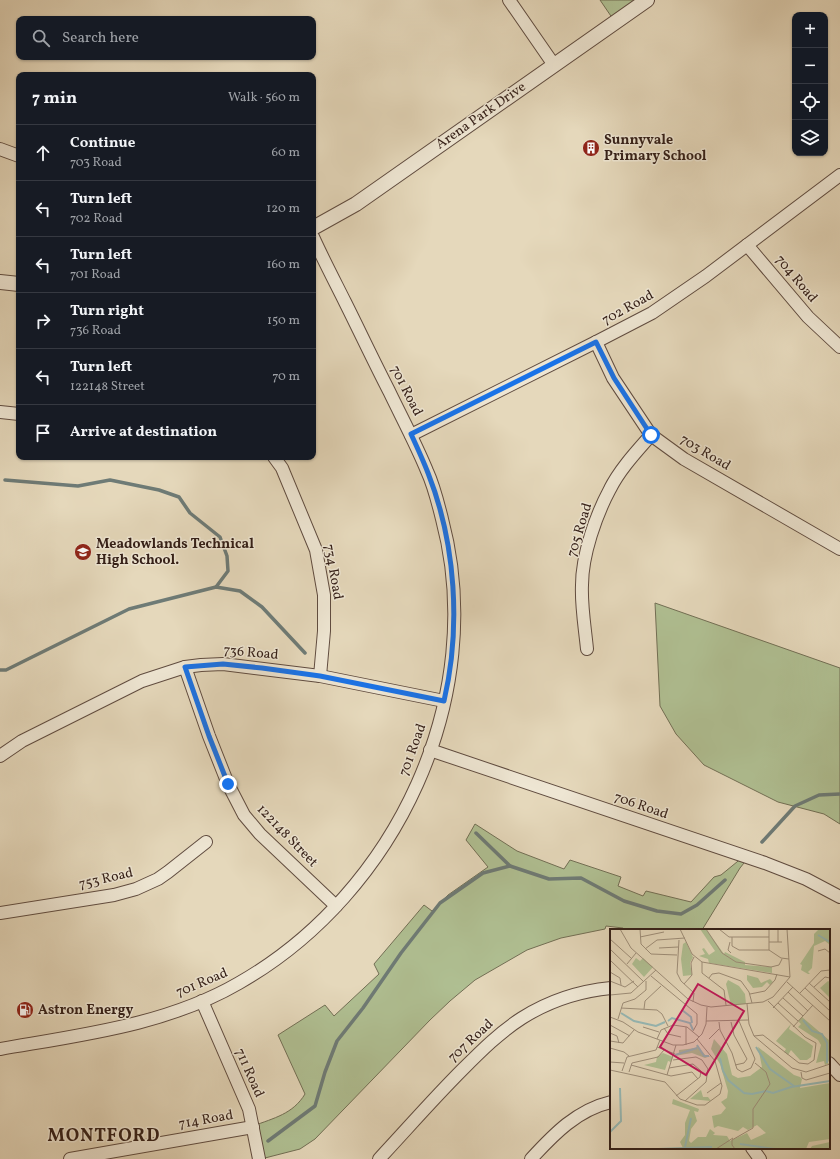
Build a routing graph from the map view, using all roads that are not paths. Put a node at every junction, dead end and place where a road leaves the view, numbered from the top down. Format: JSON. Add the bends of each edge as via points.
{"nodes":[{"id":1,"x":509,"y":0,"type":"edge"},
{"id":2,"x":647,"y":0,"type":"edge"},
{"id":3,"x":554,"y":65,"type":"junction"},
{"id":4,"x":0,"y":149,"type":"edge"},
{"id":5,"x":16,"y":155,"type":"edge"},
{"id":6,"x":840,"y":175,"type":"edge"},
{"id":7,"x":316,"y":226,"type":"edge"},
{"id":8,"x":316,"y":243,"type":"edge"},
{"id":9,"x":747,"y":245,"type":"junction"},
{"id":10,"x":0,"y":282,"type":"edge"},
{"id":11,"x":16,"y":284,"type":"edge"},
{"id":12,"x":596,"y":342,"type":"junction"},
{"id":13,"x":840,"y":347,"type":"edge"},
{"id":14,"x":0,"y":412,"type":"edge"},
{"id":15,"x":16,"y":414,"type":"edge"},
{"id":16,"x":411,"y":434,"type":"junction"},
{"id":17,"x":651,"y":435,"type":"junction"},
{"id":18,"x":276,"y":460,"type":"edge"},
{"id":19,"x":840,"y":548,"type":"edge"},
{"id":20,"x":587,"y":649,"type":"dead end"},
{"id":21,"x":185,"y":667,"type":"junction"},
{"id":22,"x":320,"y":676,"type":"junction"},
{"id":23,"x":444,"y":701,"type":"junction"},
{"id":24,"x":430,"y":750,"type":"junction"},
{"id":25,"x":0,"y":756,"type":"edge"},
{"id":26,"x":206,"y":842,"type":"dead end"},
{"id":27,"x":840,"y":897,"type":"edge"},
{"id":28,"x":336,"y":906,"type":"junction"},
{"id":29,"x":0,"y":913,"type":"edge"},
{"id":30,"x":610,"y":988,"type":"edge"},
{"id":31,"x":202,"y":1001,"type":"junction"},
{"id":32,"x":0,"y":1050,"type":"edge"},
{"id":33,"x":830,"y":1065,"type":"edge"},
{"id":34,"x":840,"y":1074,"type":"edge"},
{"id":35,"x":610,"y":1102,"type":"edge"},
{"id":36,"x":253,"y":1127,"type":"junction"},
{"id":37,"x":753,"y":1149,"type":"edge"},
{"id":38,"x":77,"y":1158,"type":"edge"},
{"id":39,"x":258,"y":1159,"type":"edge"},
{"id":40,"x":379,"y":1159,"type":"edge"},
{"id":41,"x":531,"y":1159,"type":"edge"},
{"id":42,"x":760,"y":1159,"type":"edge"}],
"edges":[{"from":1,"to":3,"type":"street"},
{"from":2,"to":3,"type":"street","name":"Arena Park Drive"},
{"from":3,"to":7,"type":"street","name":"Arena Park Drive","via":[[356,204]]},
{"from":4,"to":5,"type":"street"},
{"from":6,"to":9,"type":"street","name":"702 Road"},
{"from":8,"to":16,"type":"street","name":"701 Road"},
{"from":9,"to":12,"type":"street","name":"702 Road","via":[[652,313]]},
{"from":9,"to":13,"type":"street","name":"704 Road","via":[[808,317]]},
{"from":10,"to":11,"type":"street"},
{"from":12,"to":16,"type":"street","name":"702 Road"},
{"from":12,"to":17,"type":"street","name":"703 Road","via":[[614,378]]},
{"from":14,"to":15,"type":"street"},
{"from":16,"to":23,"type":"street","name":"701 Road","via":[[429,474],[443,523],[452,572],[452,656]]},
{"from":17,"to":19,"type":"street","name":"703 Road","via":[[684,459]]},
{"from":17,"to":20,"type":"street","name":"705 Road","via":[[611,488],[596,519],[586,551],[582,584]]},
{"from":18,"to":22,"type":"street","name":"734 Road","via":[[285,475],[316,550],[324,595]]},
{"from":21,"to":22,"type":"street","name":"736 Road","via":[[223,664]]},
{"from":21,"to":25,"type":"street","name":"736 Road","via":[[142,681],[22,741]]},
{"from":21,"to":28,"type":"street","name":"122148 Street","via":[[228,784],[244,815],[260,834]]},
{"from":22,"to":23,"type":"street","name":"736 Road"},
{"from":23,"to":24,"type":"street","name":"701 Road"},
{"from":24,"to":27,"type":"street","name":"706 Road","via":[[765,863],[806,879]]},
{"from":24,"to":28,"type":"street","name":"701 Road","via":[[406,808],[379,855]]},
{"from":26,"to":29,"type":"street","name":"753 Road","via":[[158,879],[136,889],[114,895]]},
{"from":28,"to":31,"type":"street","name":"701 Road","via":[[268,964],[239,983]]},
{"from":30,"to":40,"type":"street","name":"707 Road","via":[[569,996],[522,1017],[498,1035],[427,1106]]},
{"from":31,"to":32,"type":"street","name":"701 Road","via":[[134,1023]]},
{"from":31,"to":36,"type":"street","name":"711 Road","via":[[249,1109]]},
{"from":33,"to":34,"type":"street"},
{"from":35,"to":41,"type":"street","via":[[584,1112],[569,1122]]},
{"from":36,"to":38,"type":"street","name":"714 Road"},
{"from":36,"to":39,"type":"street","name":"711 Road"},
{"from":37,"to":42,"type":"street"}]}
